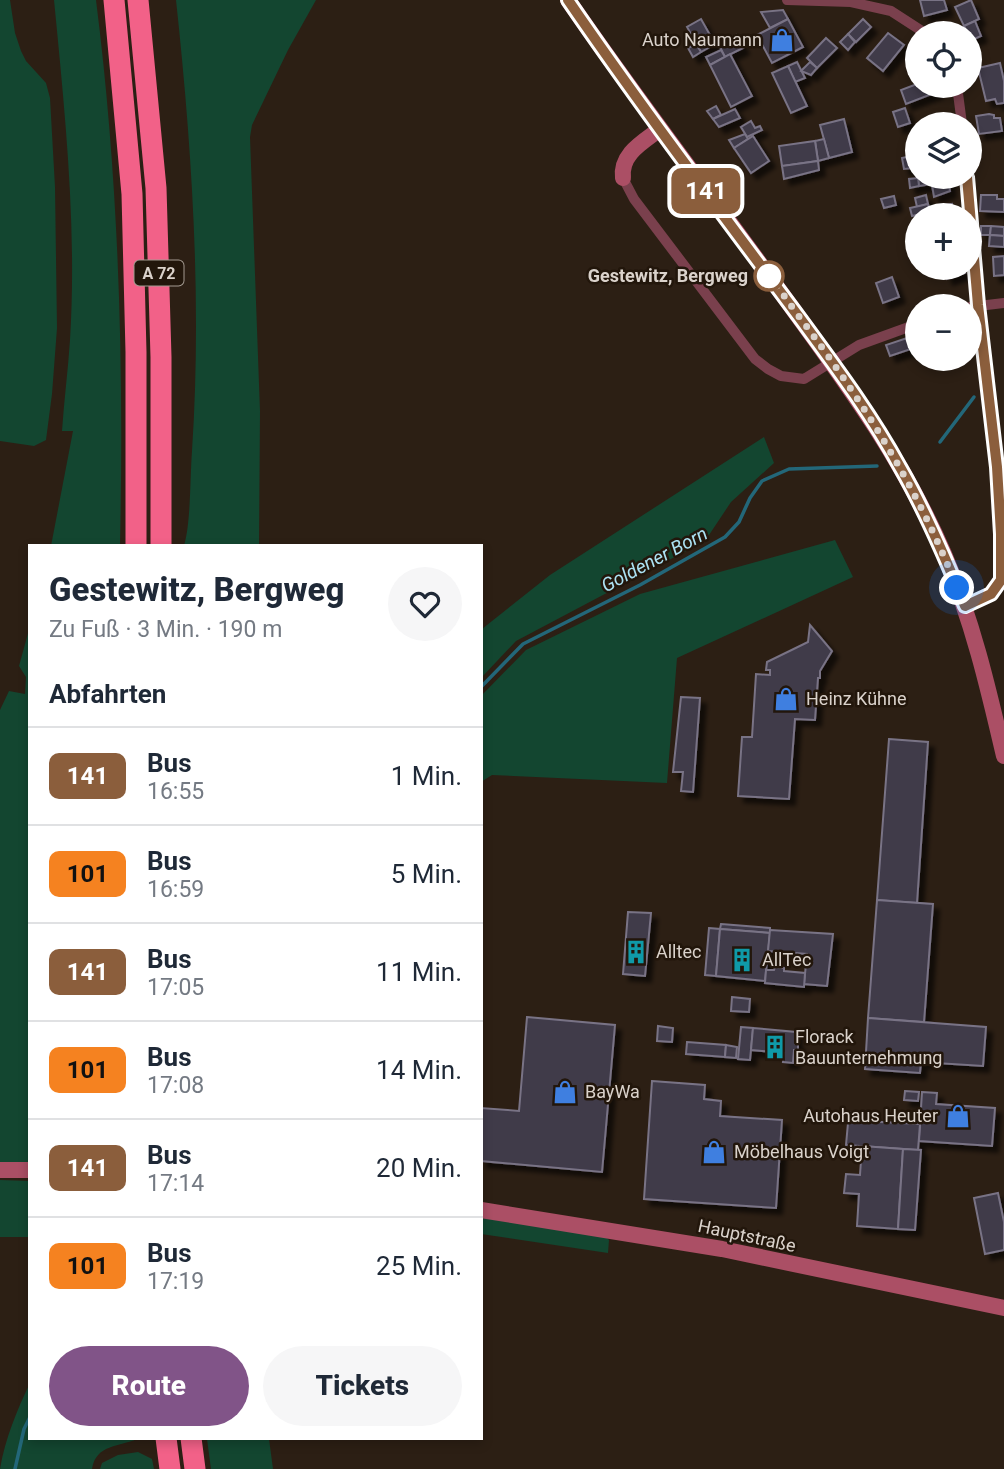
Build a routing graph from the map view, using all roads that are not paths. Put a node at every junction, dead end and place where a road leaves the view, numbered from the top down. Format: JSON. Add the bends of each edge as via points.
{"nodes":[{"id":1,"x":114,"y":0,"type":"edge"},
{"id":2,"x":138,"y":0,"type":"edge"},
{"id":3,"x":568,"y":0,"type":"edge"},
{"id":4,"x":787,"y":0,"type":"edge"},
{"id":5,"x":906,"y":21,"type":"edge"},
{"id":6,"x":660,"y":129,"type":"junction"},
{"id":7,"x":623,"y":178,"type":"joint"},
{"id":8,"x":968,"y":189,"type":"edge"},
{"id":9,"x":973,"y":294,"type":"edge"},
{"id":10,"x":1004,"y":303,"type":"edge"},
{"id":11,"x":982,"y":305,"type":"edge"},
{"id":12,"x":905,"y":328,"type":"edge"},
{"id":13,"x":982,"y":362,"type":"edge"},
{"id":14,"x":136,"y":544,"type":"edge"},
{"id":15,"x":161,"y":544,"type":"edge"},
{"id":16,"x":965,"y":606,"type":"junction"},
{"id":17,"x":1004,"y":756,"type":"edge"},
{"id":18,"x":0,"y":1170,"type":"edge"},
{"id":19,"x":28,"y":1170,"type":"edge"},
{"id":20,"x":483,"y":1210,"type":"edge"},
{"id":21,"x":1004,"y":1308,"type":"edge"},
{"id":22,"x":166,"y":1440,"type":"edge"},
{"id":23,"x":191,"y":1440,"type":"edge"},
{"id":24,"x":170,"y":1469,"type":"edge"},
{"id":25,"x":195,"y":1469,"type":"edge"}],
"edges":[{"from":1,"to":14,"type":"highway","number":"A 72","via":[[132,194]]},
{"from":2,"to":15,"type":"highway","number":"A 72","via":[[156,188]]},
{"from":3,"to":6,"type":"main road"},
{"from":4,"to":5,"type":"street","via":[[852,2],[891,11]]},
{"from":6,"to":7,"type":"main road","via":[[625,161]]},
{"from":6,"to":16,"type":"main road","via":[[847,382],[900,466]]},
{"from":7,"to":12,"type":"street","via":[[755,359],[781,376],[804,379],[859,345]]},
{"from":8,"to":9,"type":"street"},
{"from":10,"to":11,"type":"street"},
{"from":13,"to":16,"type":"street","via":[[997,467],[1001,580],[991,594]]},
{"from":16,"to":17,"type":"main road"},
{"from":18,"to":19,"type":"main road"},
{"from":20,"to":21,"type":"main road","name":"Hauptstraße","via":[[722,1249]]},
{"from":22,"to":24,"type":"highway"},
{"from":23,"to":25,"type":"highway"}]}
